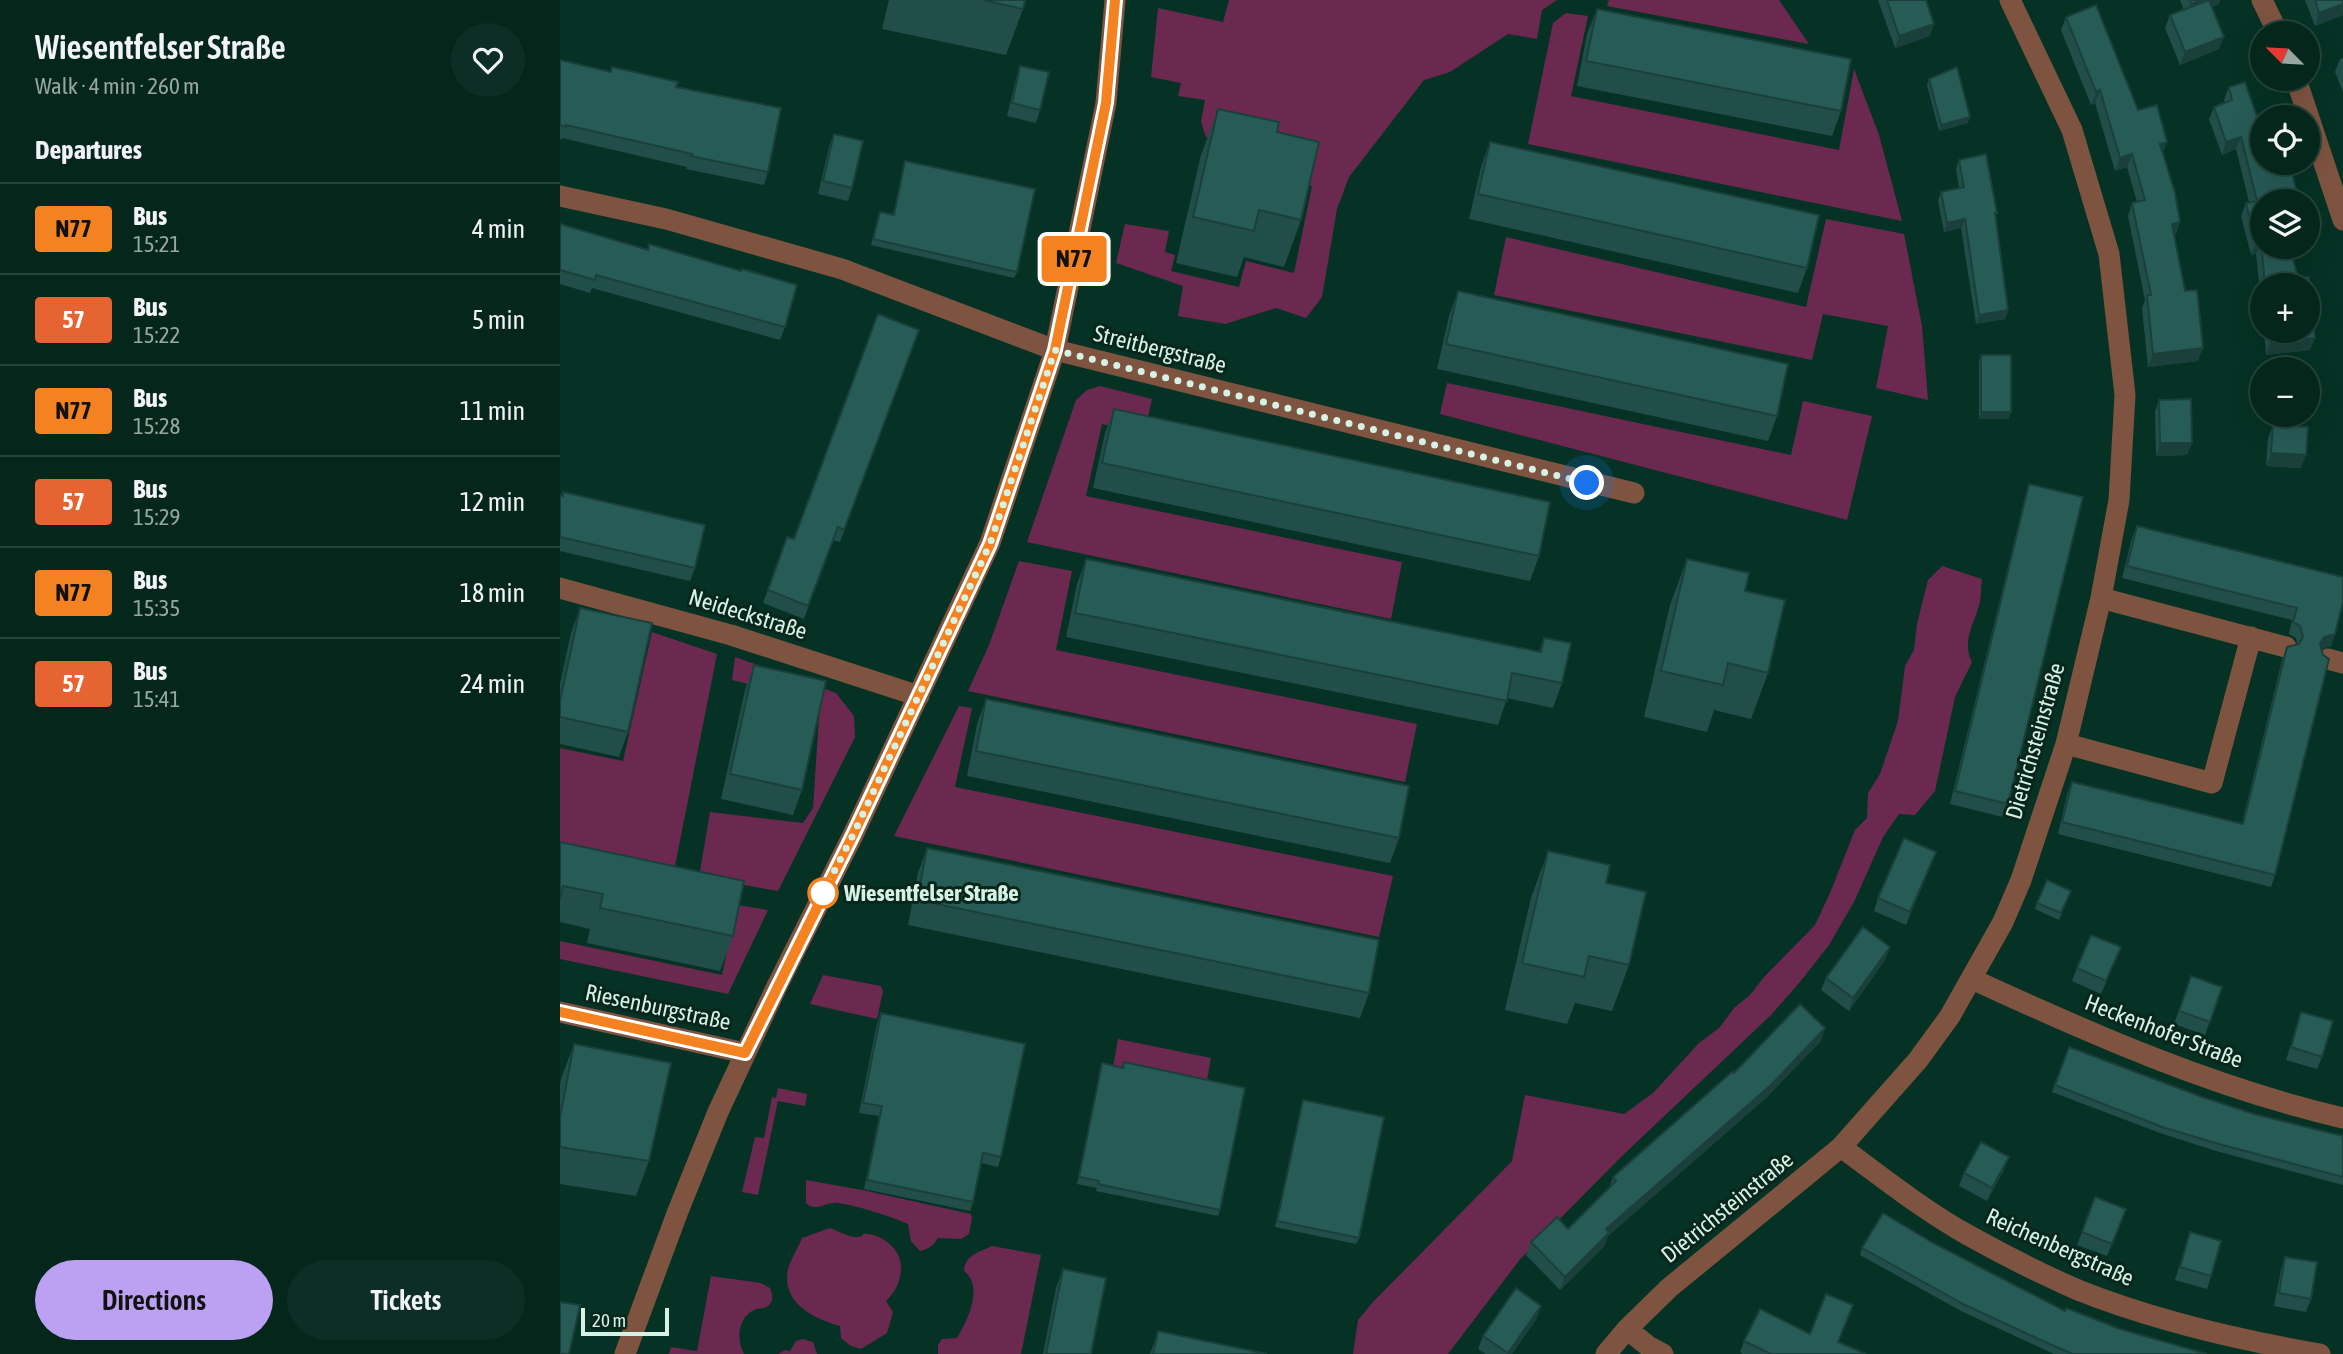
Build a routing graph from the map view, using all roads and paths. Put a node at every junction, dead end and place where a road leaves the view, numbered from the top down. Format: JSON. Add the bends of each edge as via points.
{"nodes":[{"id":1,"x":1115,"y":0,"type":"edge"},
{"id":2,"x":2010,"y":0,"type":"edge"},
{"id":3,"x":2262,"y":0,"type":"edge"},
{"id":4,"x":2272,"y":21,"type":"edge"},
{"id":5,"x":2300,"y":91,"type":"edge"},
{"id":6,"x":560,"y":196,"type":"edge"},
{"id":7,"x":2343,"y":220,"type":"edge"},
{"id":8,"x":1055,"y":350,"type":"junction"},
{"id":9,"x":1634,"y":493,"type":"dead end"},
{"id":10,"x":560,"y":588,"type":"edge"},
{"id":11,"x":2101,"y":598,"type":"junction"},
{"id":12,"x":2251,"y":637,"type":"junction"},
{"id":13,"x":2286,"y":647,"type":"edge"},
{"id":14,"x":919,"y":696,"type":"junction"},
{"id":15,"x":2066,"y":744,"type":"junction"},
{"id":16,"x":1972,"y":979,"type":"junction"},
{"id":17,"x":560,"y":1012,"type":"edge"},
{"id":18,"x":745,"y":1053,"type":"junction"},
{"id":19,"x":2343,"y":1118,"type":"edge"},
{"id":20,"x":1841,"y":1147,"type":"junction"},
{"id":21,"x":1627,"y":1329,"type":"junction"},
{"id":22,"x":625,"y":1354,"type":"edge"},
{"id":23,"x":1606,"y":1354,"type":"edge"},
{"id":24,"x":1663,"y":1354,"type":"edge"},
{"id":25,"x":2320,"y":1354,"type":"edge"}],
"edges":[{"from":1,"to":8,"type":"street","via":[[1106,103]]},
{"from":2,"to":11,"type":"street","name":"Dietrichsteinstraße","via":[[2072,130],[2109,254],[2125,394],[2119,500]]},
{"from":3,"to":4,"type":"street"},
{"from":5,"to":7,"type":"street"},
{"from":6,"to":8,"type":"street","name":"Streitbergstraße","via":[[666,219],[842,269]]},
{"from":8,"to":9,"type":"street","name":"Streitbergstraße"},
{"from":8,"to":14,"type":"street","via":[[990,544]]},
{"from":10,"to":14,"type":"street","name":"Neideckstraße","via":[[731,635]]},
{"from":11,"to":12,"type":"street"},
{"from":11,"to":15,"type":"street","name":"Dietrichsteinstraße"},
{"from":12,"to":13,"type":"street"},
{"from":12,"to":15,"type":"street","via":[[2212,783]]},
{"from":14,"to":18,"type":"street"},
{"from":15,"to":16,"type":"street","name":"Dietrichsteinstraße","via":[[2021,880]]},
{"from":16,"to":19,"type":"street","name":"Heckenhofer Straße","via":[[2156,1059]]},
{"from":16,"to":20,"type":"street","name":"Dietrichsteinstraße","via":[[1918,1060]]},
{"from":17,"to":18,"type":"street","name":"Riesenburgstraße"},
{"from":18,"to":22,"type":"street","via":[[697,1162]]},
{"from":20,"to":21,"type":"street","name":"Dietrichsteinstraße","via":[[1669,1288]]},
{"from":20,"to":25,"type":"street","name":"Reichenbergstraße","via":[[1967,1234],[2078,1289],[2166,1320]]},
{"from":21,"to":23,"type":"street","name":"Dietrichsteinstraße"},
{"from":21,"to":24,"type":"street"}]}
